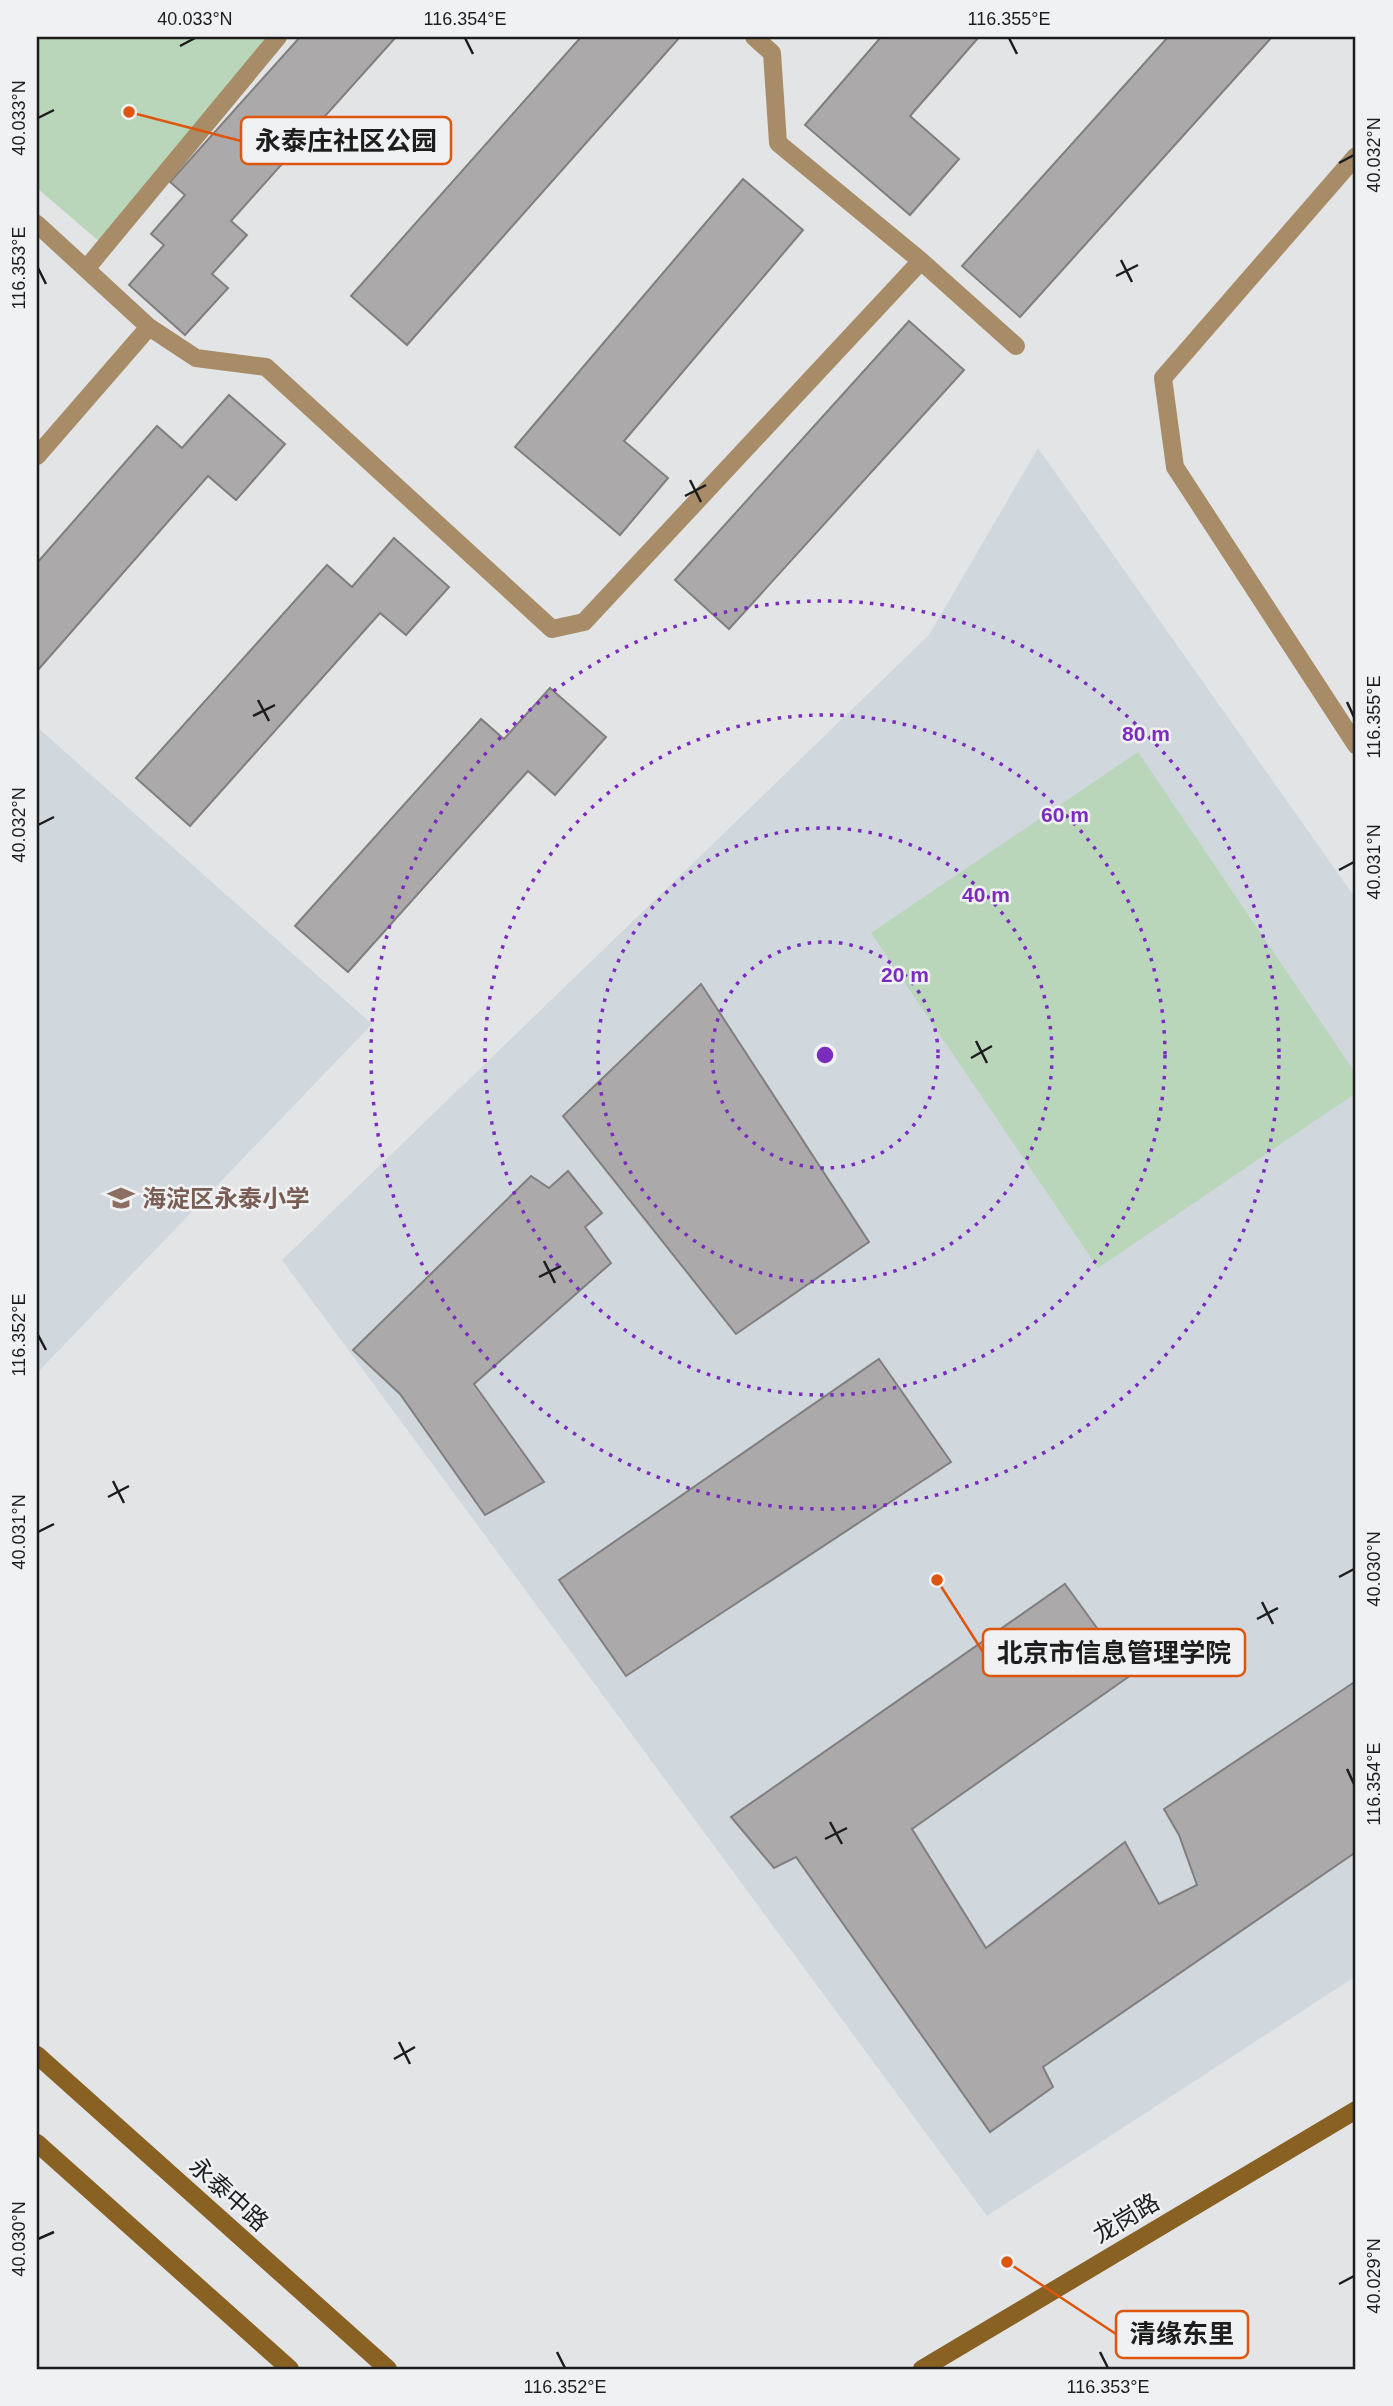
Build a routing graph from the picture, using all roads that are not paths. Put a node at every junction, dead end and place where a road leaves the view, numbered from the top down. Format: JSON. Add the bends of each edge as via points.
{"nodes":[{"id":1,"x":278,"y":37,"type":"edge"},
{"id":2,"x":754,"y":37,"type":"edge"},
{"id":3,"x":1356,"y":156,"type":"edge"},
{"id":4,"x":37,"y":224,"type":"edge"},
{"id":5,"x":920,"y":261,"type":"junction"},
{"id":6,"x":86,"y":270,"type":"junction"},
{"id":7,"x":149,"y":327,"type":"junction"},
{"id":8,"x":1016,"y":346,"type":"dead end"},
{"id":9,"x":37,"y":456,"type":"edge"},
{"id":10,"x":1356,"y":745,"type":"edge"},
{"id":11,"x":37,"y":2055,"type":"edge"},
{"id":12,"x":1356,"y":2110,"type":"edge"},
{"id":13,"x":37,"y":2143,"type":"edge"},
{"id":14,"x":290,"y":2369,"type":"edge"},
{"id":15,"x":388,"y":2369,"type":"edge"},
{"id":16,"x":922,"y":2369,"type":"edge"}],
"edges":[{"from":1,"to":6,"type":"street"},
{"from":2,"to":5,"type":"street","via":[[772,53],[778,143]]},
{"from":3,"to":10,"type":"street","via":[[1163,378],[1175,467]]},
{"from":4,"to":6,"type":"street"},
{"from":5,"to":7,"type":"street","via":[[584,622],[552,629],[266,367],[196,358]]},
{"from":5,"to":8,"type":"street"},
{"from":6,"to":7,"type":"street"},
{"from":7,"to":9,"type":"street"},
{"from":11,"to":15,"type":"main road","name":"永泰中路"},
{"from":12,"to":16,"type":"main road","name":"龙岗路"},
{"from":13,"to":14,"type":"main road"}]}
